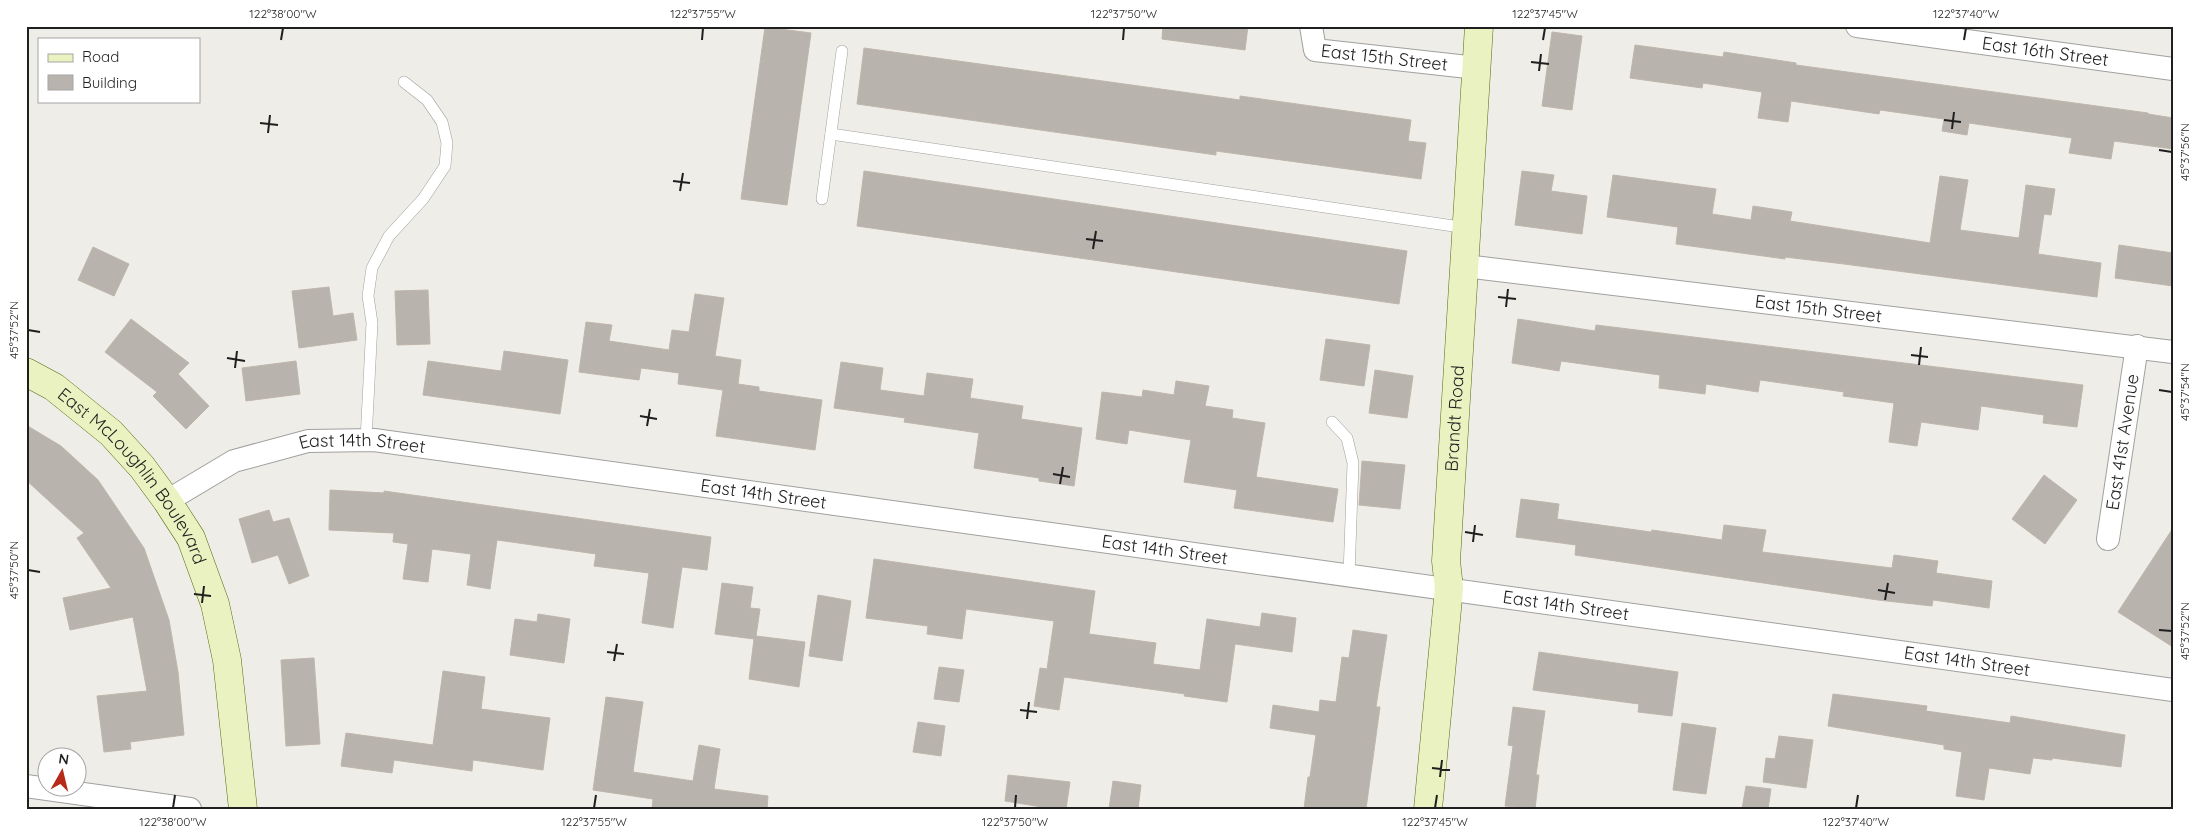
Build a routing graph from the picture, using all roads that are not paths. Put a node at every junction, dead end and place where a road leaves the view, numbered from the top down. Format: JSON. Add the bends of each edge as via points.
{"nodes":[{"id":1,"x":1312,"y":26,"type":"edge"},
{"id":2,"x":1480,"y":26,"type":"edge"},
{"id":3,"x":1858,"y":26,"type":"edge"},
{"id":4,"x":842,"y":51,"type":"dead end"},
{"id":5,"x":1477,"y":68,"type":"junction"},
{"id":6,"x":2173,"y":69,"type":"edge"},
{"id":7,"x":404,"y":82,"type":"dead end"},
{"id":8,"x":831,"y":134,"type":"junction"},
{"id":9,"x":822,"y":199,"type":"dead end"},
{"id":10,"x":1468,"y":228,"type":"junction"},
{"id":11,"x":1465,"y":266,"type":"junction"},
{"id":12,"x":2137,"y":346,"type":"junction"},
{"id":13,"x":2173,"y":352,"type":"edge"},
{"id":14,"x":26,"y":372,"type":"edge"},
{"id":15,"x":1332,"y":422,"type":"dead end"},
{"id":16,"x":366,"y":440,"type":"junction"},
{"id":17,"x":167,"y":500,"type":"junction"},
{"id":18,"x":2108,"y":539,"type":"dead end"},
{"id":19,"x":1349,"y":575,"type":"junction"},
{"id":20,"x":1449,"y":588,"type":"junction"},
{"id":21,"x":2173,"y":690,"type":"edge"},
{"id":22,"x":26,"y":786,"type":"edge"},
{"id":23,"x":190,"y":809,"type":"edge"},
{"id":24,"x":243,"y":809,"type":"edge"},
{"id":25,"x":1428,"y":809,"type":"edge"}],
"edges":[{"from":1,"to":5,"type":"street","name":"East 15th Street","via":[[1315,50]]},
{"from":2,"to":5,"type":"street","name":"Brandt Road"},
{"from":3,"to":6,"type":"street","name":"East 16th Street"},
{"from":4,"to":8,"type":"lane"},
{"from":5,"to":10,"type":"street","name":"Brandt Road"},
{"from":7,"to":16,"type":"lane","via":[[427,100],[442,122],[447,143],[445,166],[423,199],[388,236],[372,268],[368,296],[372,323]]},
{"from":8,"to":9,"type":"lane"},
{"from":8,"to":10,"type":"lane"},
{"from":10,"to":11,"type":"street","name":"Brandt Road"},
{"from":11,"to":12,"type":"street","name":"East 15th Street"},
{"from":11,"to":20,"type":"street","name":"Brandt Road","via":[[1446,561]]},
{"from":12,"to":13,"type":"street","name":"East 15th Street"},
{"from":12,"to":18,"type":"street","name":"East 41st Avenue"},
{"from":14,"to":17,"type":"street","name":"East McLoughlin Boulevard","via":[[54,387],[111,433]]},
{"from":15,"to":19,"type":"lane","via":[[1347,438],[1352,463]]},
{"from":16,"to":17,"type":"street","name":"East 14th Street","via":[[308,441],[234,461]]},
{"from":16,"to":19,"type":"street","name":"East 14th Street"},
{"from":17,"to":24,"type":"street","name":"East McLoughlin Boulevard","via":[[191,538],[215,604],[228,660]]},
{"from":19,"to":20,"type":"street","name":"East 14th Street"},
{"from":20,"to":21,"type":"street","name":"East 14th Street"},
{"from":20,"to":25,"type":"street","name":"Brandt Road"},
{"from":22,"to":23,"type":"street"}]}
